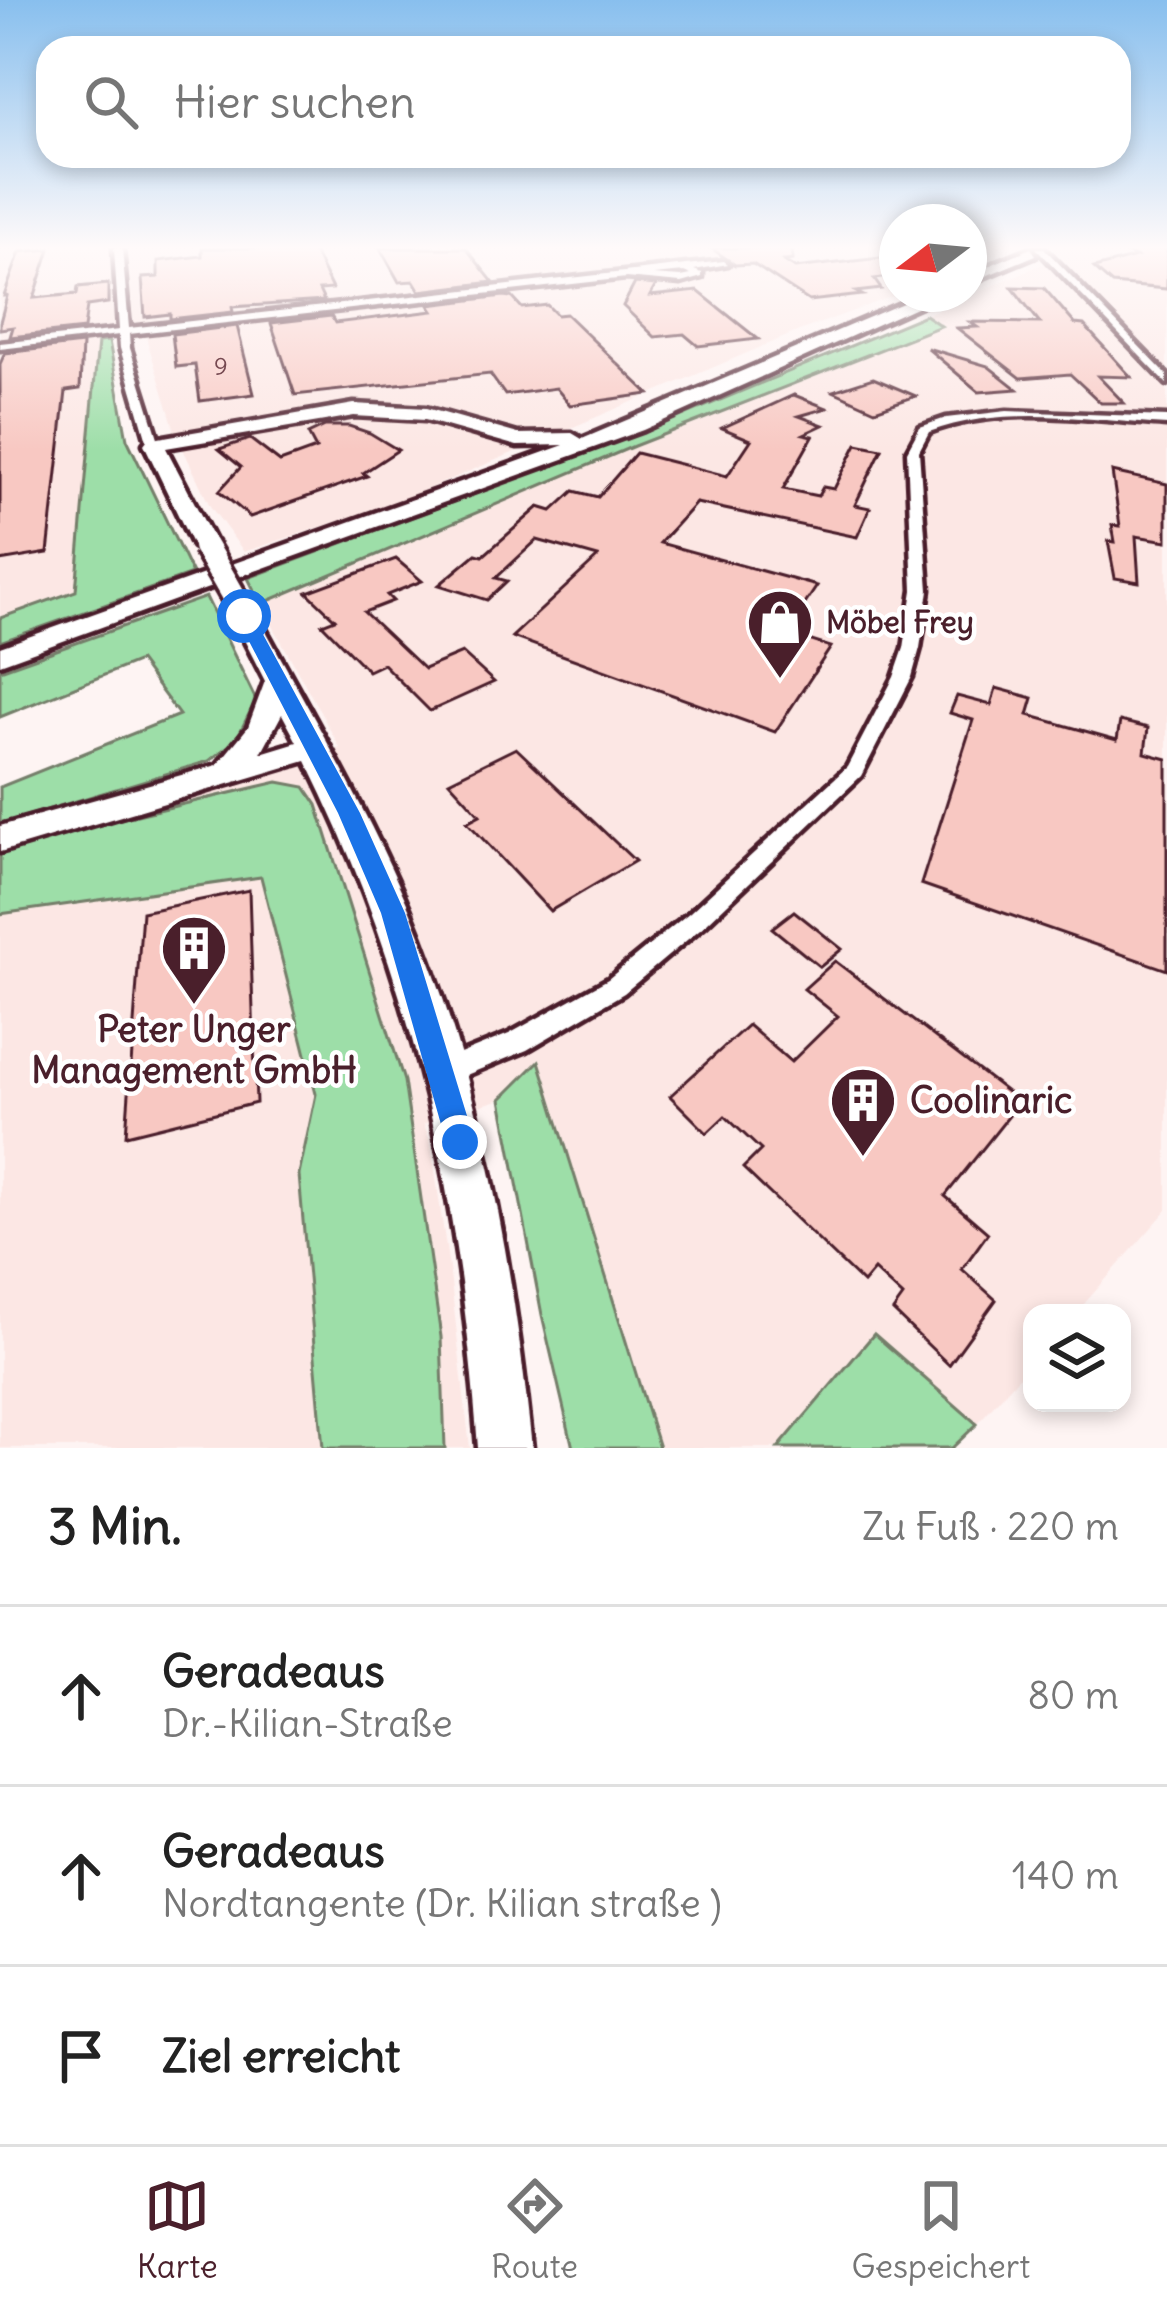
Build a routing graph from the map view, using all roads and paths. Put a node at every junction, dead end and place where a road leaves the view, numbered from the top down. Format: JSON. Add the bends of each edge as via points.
{"nodes":[{"id":1,"x":122,"y":316,"type":"edge"},
{"id":2,"x":265,"y":316,"type":"edge"},
{"id":3,"x":888,"y":316,"type":"edge"},
{"id":4,"x":1104,"y":316,"type":"edge"},
{"id":5,"x":123,"y":332,"type":"junction"},
{"id":6,"x":0,"y":346,"type":"edge"},
{"id":7,"x":1167,"y":381,"type":"edge"},
{"id":8,"x":1167,"y":422,"type":"edge"},
{"id":9,"x":460,"y":425,"type":"junction"},
{"id":10,"x":636,"y":426,"type":"junction"},
{"id":11,"x":216,"y":434,"type":"junction"},
{"id":12,"x":154,"y":444,"type":"junction"},
{"id":13,"x":171,"y":482,"type":"junction"},
{"id":14,"x":436,"y":499,"type":"junction"},
{"id":15,"x":0,"y":656,"type":"edge"},
{"id":16,"x":279,"y":681,"type":"junction"},
{"id":17,"x":314,"y":748,"type":"junction"},
{"id":18,"x":228,"y":773,"type":"junction"},
{"id":19,"x":0,"y":839,"type":"edge"},
{"id":20,"x":442,"y":1073,"type":"junction"},
{"id":21,"x":505,"y":1448,"type":"edge"}],
"edges":[{"from":1,"to":5,"type":"street"},
{"from":2,"to":5,"type":"street"},
{"from":3,"to":10,"type":"main road"},
{"from":4,"to":7,"type":"street"},
{"from":5,"to":6,"type":"street"},
{"from":5,"to":12,"type":"street"},
{"from":8,"to":20,"type":"street","via":[[984,415],[924,430],[913,451],[921,590],[912,648],[854,771],[616,986],[518,1042]]},
{"from":9,"to":10,"type":"main road","via":[[545,441]]},
{"from":9,"to":11,"type":"main road","via":[[426,414],[354,410]]},
{"from":9,"to":14,"type":"main road","via":[[474,440],[475,459]]},
{"from":10,"to":14,"type":"main road"},
{"from":11,"to":12,"type":"main road"},
{"from":11,"to":13,"type":"main road","via":[[188,452]]},
{"from":12,"to":13,"type":"main road"},
{"from":13,"to":16,"type":"main road","bridge":true},
{"from":14,"to":15,"type":"main road"},
{"from":16,"to":17,"type":"main road"},
{"from":16,"to":18,"type":"main road","via":[[262,730]]},
{"from":17,"to":18,"type":"main road"},
{"from":17,"to":20,"type":"main road","via":[[393,913]]},
{"from":18,"to":19,"type":"main road"},
{"from":20,"to":21,"type":"main road","via":[[496,1339]]}]}
